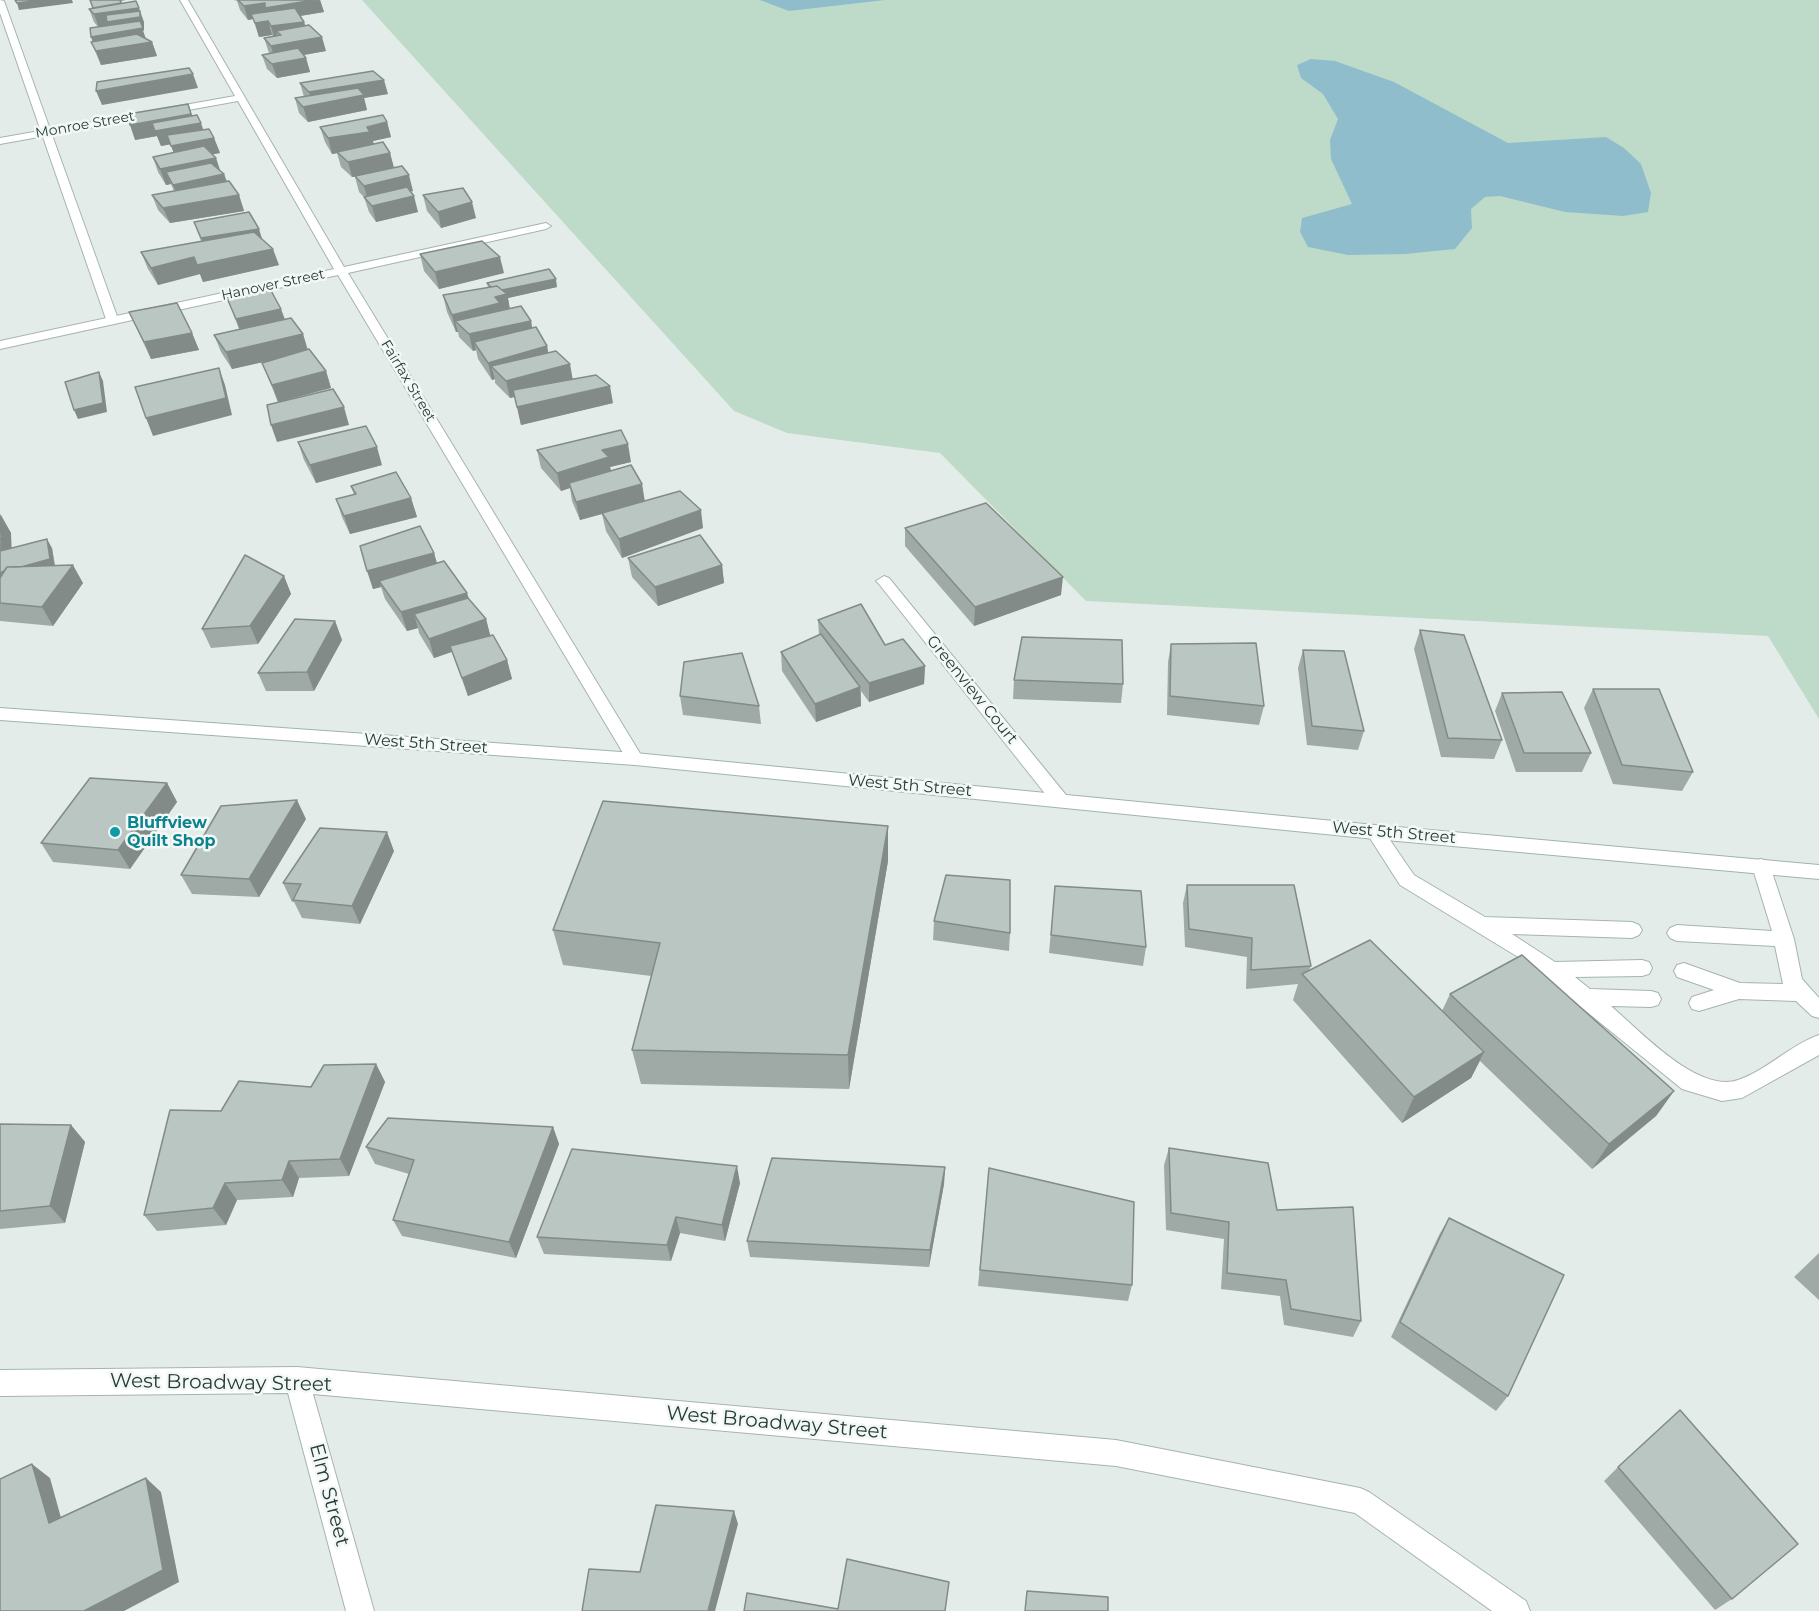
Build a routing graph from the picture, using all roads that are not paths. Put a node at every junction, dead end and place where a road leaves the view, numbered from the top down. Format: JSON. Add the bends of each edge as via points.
{"nodes":[{"id":1,"x":184,"y":0,"type":"edge"},
{"id":2,"x":0,"y":1,"type":"edge"},
{"id":3,"x":242,"y":97,"type":"junction"},
{"id":4,"x":47,"y":132,"type":"junction"},
{"id":5,"x":0,"y":141,"type":"edge"},
{"id":6,"x":546,"y":226,"type":"dead end"},
{"id":7,"x":341,"y":271,"type":"junction"},
{"id":8,"x":112,"y":319,"type":"junction"},
{"id":9,"x":0,"y":345,"type":"edge"},
{"id":10,"x":884,"y":581,"type":"dead end"},
{"id":11,"x":0,"y":714,"type":"edge"},
{"id":12,"x":635,"y":759,"type":"junction"},
{"id":13,"x":1060,"y":800,"type":"junction"},
{"id":14,"x":1375,"y":832,"type":"junction"},
{"id":15,"x":1761,"y":866,"type":"junction"},
{"id":16,"x":1819,"y":872,"type":"edge"},
{"id":17,"x":1483,"y":925,"type":"junction"},
{"id":18,"x":1632,"y":930,"type":"dead end"},
{"id":19,"x":1677,"y":933,"type":"dead end"},
{"id":20,"x":1784,"y":939,"type":"junction"},
{"id":21,"x":1642,"y":968,"type":"dead end"},
{"id":22,"x":1552,"y":970,"type":"junction"},
{"id":23,"x":1684,"y":971,"type":"dead end"},
{"id":24,"x":1739,"y":991,"type":"junction"},
{"id":25,"x":1801,"y":993,"type":"junction"},
{"id":26,"x":1586,"y":996,"type":"junction"},
{"id":27,"x":1651,"y":999,"type":"dead end"},
{"id":28,"x":1699,"y":1003,"type":"dead end"},
{"id":29,"x":1819,"y":1010,"type":"edge"},
{"id":30,"x":1819,"y":1044,"type":"edge"},
{"id":31,"x":297,"y":1380,"type":"junction"},
{"id":32,"x":0,"y":1383,"type":"edge"},
{"id":33,"x":360,"y":1611,"type":"edge"},
{"id":34,"x":1516,"y":1611,"type":"edge"}],
"edges":[{"from":1,"to":3,"type":"street","name":"Fairfax Street"},
{"from":2,"to":4,"type":"street"},
{"from":3,"to":4,"type":"street","name":"Monroe Street"},
{"from":3,"to":7,"type":"street","name":"Fairfax Street"},
{"from":4,"to":5,"type":"street","name":"Monroe Street"},
{"from":4,"to":8,"type":"street"},
{"from":6,"to":7,"type":"street","name":"Hanover Street"},
{"from":7,"to":8,"type":"street","name":"Hanover Street"},
{"from":7,"to":12,"type":"street","name":"Fairfax Street"},
{"from":8,"to":9,"type":"street","name":"Hanover Street"},
{"from":10,"to":13,"type":"street","name":"Greenview Court"},
{"from":11,"to":12,"type":"street","name":"West 5th Street"},
{"from":12,"to":13,"type":"street","name":"West 5th Street"},
{"from":13,"to":14,"type":"street","name":"West 5th Street"},
{"from":14,"to":15,"type":"street","name":"West 5th Street"},
{"from":14,"to":17,"type":"street","via":[[1407,880]]},
{"from":15,"to":16,"type":"street","name":"West 5th Street"},
{"from":15,"to":20,"type":"street"},
{"from":17,"to":18,"type":"street"},
{"from":17,"to":22,"type":"street"},
{"from":19,"to":20,"type":"street"},
{"from":20,"to":25,"type":"street","via":[[1792,982]]},
{"from":21,"to":22,"type":"street"},
{"from":22,"to":26,"type":"street"},
{"from":23,"to":24,"type":"street"},
{"from":24,"to":25,"type":"street"},
{"from":24,"to":28,"type":"street"},
{"from":25,"to":29,"type":"street"},
{"from":26,"to":27,"type":"street"},
{"from":26,"to":30,"type":"street","via":[[1690,1083],[1722,1092],[1742,1089]]},
{"from":31,"to":32,"type":"street","name":"West Broadway Street"},
{"from":31,"to":33,"type":"street","name":"Elm Street"},
{"from":31,"to":34,"type":"street","name":"West Broadway Street","via":[[1116,1453],[1360,1501]]}]}
